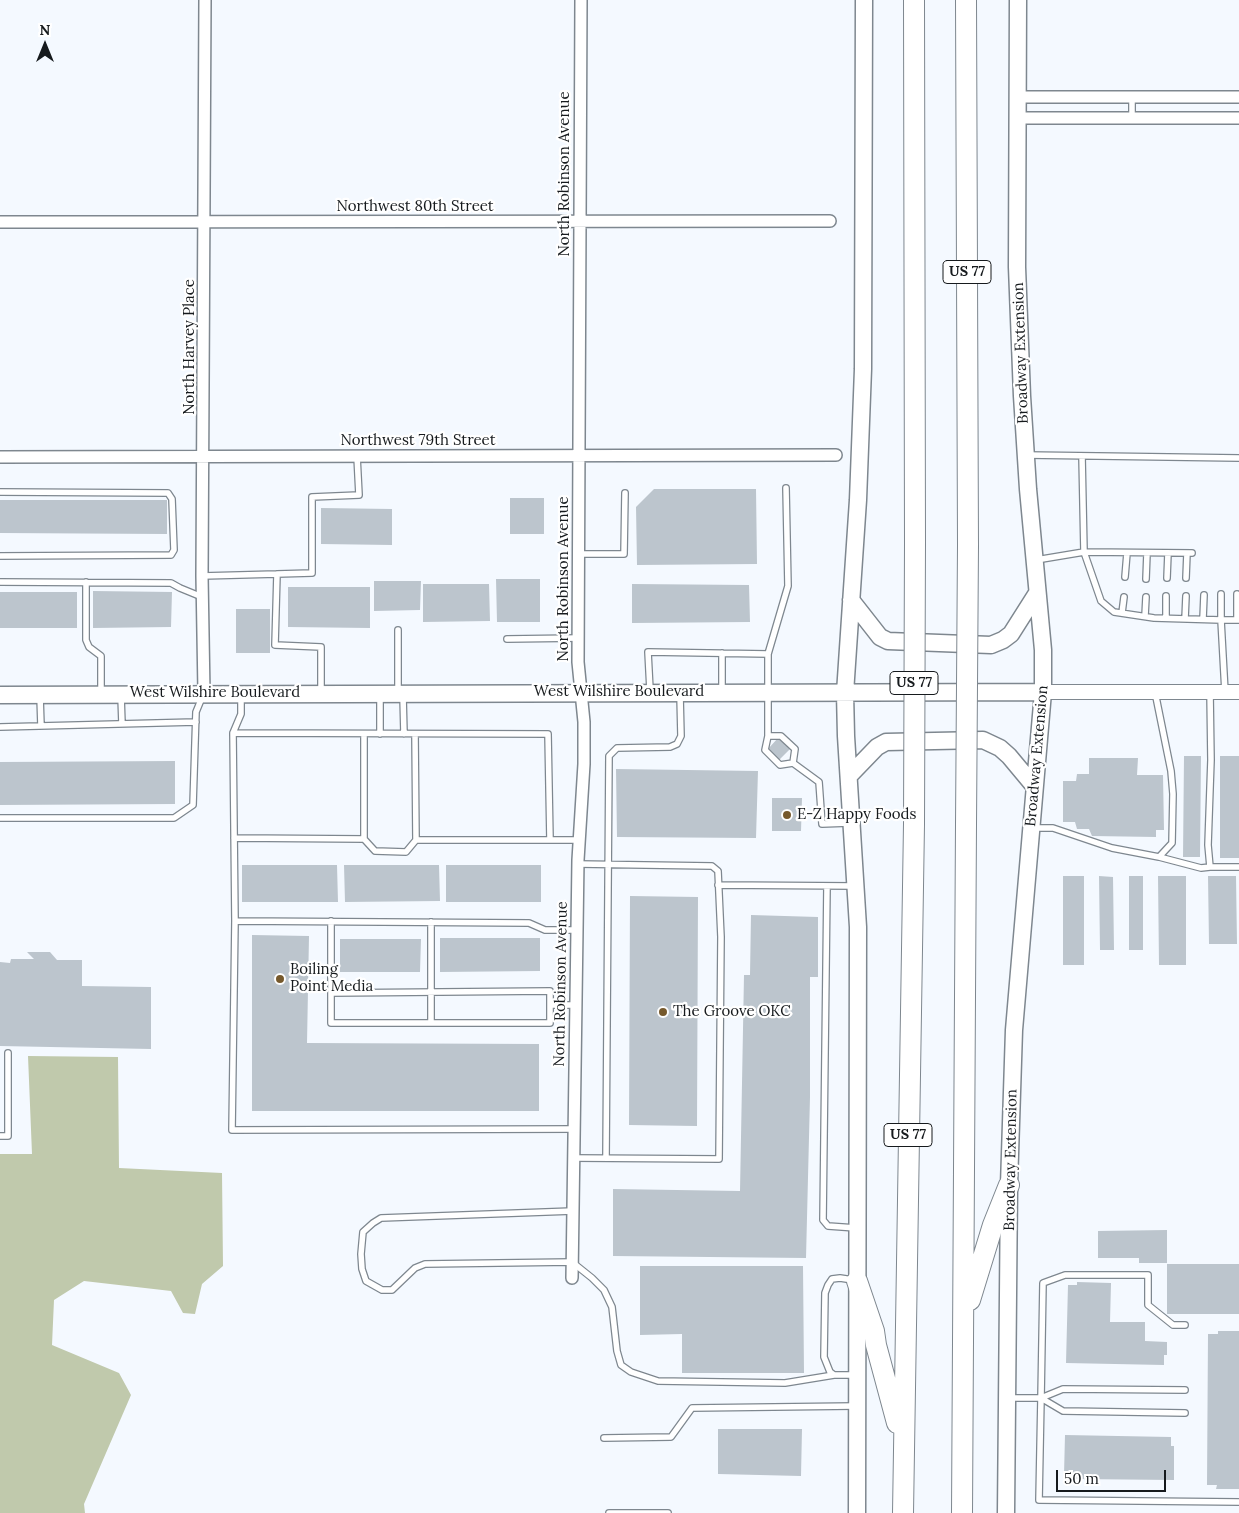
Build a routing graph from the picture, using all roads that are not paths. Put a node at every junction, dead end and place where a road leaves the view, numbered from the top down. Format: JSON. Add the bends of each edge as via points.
{"nodes":[{"id":1,"x":205,"y":0,"type":"edge"},
{"id":2,"x":581,"y":0,"type":"edge"},
{"id":3,"x":864,"y":0,"type":"edge"},
{"id":4,"x":914,"y":0,"type":"edge"},
{"id":5,"x":966,"y":0,"type":"edge"},
{"id":6,"x":1018,"y":0,"type":"edge"},
{"id":7,"x":1018,"y":97,"type":"junction"},
{"id":8,"x":1132,"y":97,"type":"junction"},
{"id":9,"x":1239,"y":97,"type":"edge"},
{"id":10,"x":1018,"y":118,"type":"junction"},
{"id":11,"x":1239,"y":118,"type":"edge"},
{"id":12,"x":1132,"y":119,"type":"junction"},
{"id":13,"x":580,"y":221,"type":"junction"},
{"id":14,"x":830,"y":221,"type":"dead end"},
{"id":15,"x":0,"y":222,"type":"edge"},
{"id":16,"x":205,"y":222,"type":"junction"},
{"id":17,"x":836,"y":455,"type":"dead end"},
{"id":18,"x":1026,"y":455,"type":"junction"},
{"id":19,"x":204,"y":456,"type":"junction"},
{"id":20,"x":357,"y":456,"type":"junction"},
{"id":21,"x":579,"y":456,"type":"junction"},
{"id":22,"x":1082,"y":456,"type":"junction"},
{"id":23,"x":0,"y":457,"type":"edge"},
{"id":24,"x":1239,"y":458,"type":"edge"},
{"id":25,"x":786,"y":488,"type":"dead end"},
{"id":26,"x":0,"y":492,"type":"edge"},
{"id":27,"x":625,"y":493,"type":"dead end"},
{"id":28,"x":1084,"y":552,"type":"junction"},
{"id":29,"x":1127,"y":552,"type":"junction"},
{"id":30,"x":1147,"y":552,"type":"junction"},
{"id":31,"x":1168,"y":553,"type":"junction"},
{"id":32,"x":579,"y":554,"type":"junction"},
{"id":33,"x":0,"y":556,"type":"edge"},
{"id":34,"x":1034,"y":561,"type":"junction"},
{"id":35,"x":277,"y":574,"type":"junction"},
{"id":36,"x":202,"y":576,"type":"junction"},
{"id":37,"x":1125,"y":577,"type":"dead end"},
{"id":38,"x":1168,"y":578,"type":"dead end"},
{"id":39,"x":1186,"y":578,"type":"dead end"},
{"id":40,"x":1146,"y":579,"type":"dead end"},
{"id":41,"x":0,"y":582,"type":"edge"},
{"id":42,"x":86,"y":582,"type":"junction"},
{"id":43,"x":1037,"y":593,"type":"junction"},
{"id":44,"x":1221,"y":594,"type":"dead end"},
{"id":45,"x":1237,"y":594,"type":"dead end"},
{"id":46,"x":1166,"y":596,"type":"dead end"},
{"id":47,"x":1186,"y":596,"type":"dead end"},
{"id":48,"x":1204,"y":596,"type":"dead end"},
{"id":49,"x":203,"y":597,"type":"junction"},
{"id":50,"x":1124,"y":597,"type":"dead end"},
{"id":51,"x":1146,"y":597,"type":"dead end"},
{"id":52,"x":851,"y":600,"type":"junction"},
{"id":53,"x":1122,"y":613,"type":"junction"},
{"id":54,"x":1145,"y":616,"type":"junction"},
{"id":55,"x":1166,"y":618,"type":"junction"},
{"id":56,"x":1185,"y":619,"type":"junction"},
{"id":57,"x":1203,"y":619,"type":"junction"},
{"id":58,"x":1221,"y":620,"type":"junction"},
{"id":59,"x":1238,"y":620,"type":"edge"},
{"id":60,"x":398,"y":630,"type":"dead end"},
{"id":61,"x":579,"y":638,"type":"junction"},
{"id":62,"x":507,"y":639,"type":"dead end"},
{"id":63,"x":722,"y":653,"type":"junction"},
{"id":64,"x":768,"y":654,"type":"junction"},
{"id":65,"x":581,"y":692,"type":"junction"},
{"id":66,"x":722,"y":692,"type":"junction"},
{"id":67,"x":1043,"y":692,"type":"junction"},
{"id":68,"x":1156,"y":692,"type":"junction"},
{"id":69,"x":1210,"y":692,"type":"junction"},
{"id":70,"x":1232,"y":692,"type":"edge"},
{"id":71,"x":204,"y":693,"type":"junction"},
{"id":72,"x":241,"y":693,"type":"junction"},
{"id":73,"x":322,"y":693,"type":"junction"},
{"id":74,"x":380,"y":693,"type":"junction"},
{"id":75,"x":401,"y":693,"type":"junction"},
{"id":76,"x":650,"y":693,"type":"junction"},
{"id":77,"x":679,"y":693,"type":"junction"},
{"id":78,"x":767,"y":693,"type":"junction"},
{"id":79,"x":845,"y":693,"type":"junction"},
{"id":80,"x":0,"y":694,"type":"edge"},
{"id":81,"x":40,"y":694,"type":"junction"},
{"id":82,"x":102,"y":694,"type":"junction"},
{"id":83,"x":121,"y":694,"type":"junction"},
{"id":84,"x":196,"y":722,"type":"junction"},
{"id":85,"x":122,"y":724,"type":"junction"},
{"id":86,"x":41,"y":726,"type":"junction"},
{"id":87,"x":0,"y":727,"type":"edge"},
{"id":88,"x":233,"y":733,"type":"junction"},
{"id":89,"x":364,"y":734,"type":"junction"},
{"id":90,"x":380,"y":734,"type":"junction"},
{"id":91,"x":404,"y":734,"type":"junction"},
{"id":92,"x":415,"y":734,"type":"junction"},
{"id":93,"x":768,"y":736,"type":"junction"},
{"id":94,"x":793,"y":763,"type":"junction"},
{"id":95,"x":849,"y":776,"type":"junction"},
{"id":96,"x":1034,"y":786,"type":"junction"},
{"id":97,"x":0,"y":818,"type":"edge"},
{"id":98,"x":852,"y":823,"type":"junction"},
{"id":99,"x":1031,"y":828,"type":"junction"},
{"id":100,"x":234,"y":838,"type":"junction"},
{"id":101,"x":364,"y":840,"type":"junction"},
{"id":102,"x":416,"y":840,"type":"junction"},
{"id":103,"x":550,"y":840,"type":"junction"},
{"id":104,"x":578,"y":840,"type":"junction"},
{"id":105,"x":1160,"y":857,"type":"junction"},
{"id":106,"x":578,"y":864,"type":"junction"},
{"id":107,"x":608,"y":864,"type":"junction"},
{"id":108,"x":1210,"y":867,"type":"junction"},
{"id":109,"x":1239,"y":867,"type":"edge"},
{"id":110,"x":718,"y":885,"type":"junction"},
{"id":111,"x":827,"y":886,"type":"junction"},
{"id":112,"x":856,"y":886,"type":"junction"},
{"id":113,"x":235,"y":920,"type":"junction"},
{"id":114,"x":331,"y":921,"type":"junction"},
{"id":115,"x":431,"y":922,"type":"junction"},
{"id":116,"x":577,"y":930,"type":"junction"},
{"id":117,"x":431,"y":992,"type":"junction"},
{"id":118,"x":331,"y":993,"type":"junction"},
{"id":119,"x":550,"y":1005,"type":"junction"},
{"id":120,"x":576,"y":1005,"type":"junction"},
{"id":121,"x":431,"y":1023,"type":"junction"},
{"id":122,"x":8,"y":1053,"type":"dead end"},
{"id":123,"x":575,"y":1129,"type":"junction"},
{"id":124,"x":0,"y":1136,"type":"edge"},
{"id":125,"x":574,"y":1158,"type":"junction"},
{"id":126,"x":606,"y":1158,"type":"junction"},
{"id":127,"x":1010,"y":1185,"type":"junction"},
{"id":128,"x":573,"y":1211,"type":"junction"},
{"id":129,"x":858,"y":1228,"type":"junction"},
{"id":130,"x":572,"y":1262,"type":"junction"},
{"id":131,"x":572,"y":1278,"type":"dead end"},
{"id":132,"x":857,"y":1281,"type":"junction"},
{"id":133,"x":964,"y":1321,"type":"junction"},
{"id":134,"x":1185,"y":1325,"type":"dead end"},
{"id":135,"x":834,"y":1375,"type":"junction"},
{"id":136,"x":857,"y":1375,"type":"junction"},
{"id":137,"x":1185,"y":1390,"type":"dead end"},
{"id":138,"x":1008,"y":1398,"type":"junction"},
{"id":139,"x":1041,"y":1398,"type":"junction"},
{"id":140,"x":857,"y":1406,"type":"junction"},
{"id":141,"x":1185,"y":1413,"type":"dead end"},
{"id":142,"x":604,"y":1438,"type":"dead end"},
{"id":143,"x":903,"y":1447,"type":"junction"},
{"id":144,"x":1239,"y":1502,"type":"edge"},
{"id":145,"x":609,"y":1512,"type":"edge"},
{"id":146,"x":668,"y":1513,"type":"edge"},
{"id":147,"x":857,"y":1513,"type":"edge"},
{"id":148,"x":903,"y":1513,"type":"edge"},
{"id":149,"x":962,"y":1513,"type":"edge"},
{"id":150,"x":1006,"y":1513,"type":"edge"}],
"edges":[{"from":1,"to":16,"type":"street","name":"North Harvey Place"},
{"from":2,"to":13,"type":"street","name":"North Robinson Avenue"},
{"from":3,"to":52,"type":"main road","via":[[863,368]]},
{"from":4,"to":143,"type":"highway","number":"US 77","bridge":true,"via":[[914,824]]},
{"from":5,"to":133,"type":"highway","number":"US 77","bridge":true,"via":[[968,545]]},
{"from":6,"to":7,"type":"main road","name":"Broadway Extension"},
{"from":7,"to":8,"type":"street"},
{"from":7,"to":10,"type":"main road","name":"Broadway Extension"},
{"from":8,"to":9,"type":"street"},
{"from":8,"to":12,"type":"lane"},
{"from":10,"to":12,"type":"street"},
{"from":10,"to":18,"type":"main road","name":"Broadway Extension","via":[[1017,267]]},
{"from":11,"to":12,"type":"street"},
{"from":13,"to":14,"type":"street","name":"Northwest 80th Street"},
{"from":13,"to":16,"type":"street","name":"Northwest 80th Street"},
{"from":13,"to":21,"type":"street","name":"North Robinson Avenue"},
{"from":15,"to":16,"type":"street","name":"Northwest 80th Street"},
{"from":16,"to":19,"type":"street","name":"North Harvey Place"},
{"from":17,"to":21,"type":"street","name":"Northwest 79th Street"},
{"from":18,"to":22,"type":"lane"},
{"from":18,"to":34,"type":"main road","name":"Broadway Extension"},
{"from":19,"to":20,"type":"street","name":"Northwest 79th Street"},
{"from":19,"to":23,"type":"street","name":"Northwest 79th Street"},
{"from":19,"to":36,"type":"street","name":"North Harvey Place"},
{"from":20,"to":21,"type":"street","name":"Northwest 79th Street"},
{"from":20,"to":35,"type":"lane","via":[[358,495],[312,497],[312,573]]},
{"from":21,"to":32,"type":"street","name":"North Robinson Avenue"},
{"from":22,"to":24,"type":"lane"},
{"from":22,"to":28,"type":"lane"},
{"from":25,"to":64,"type":"lane","via":[[788,586]]},
{"from":26,"to":33,"type":"lane","via":[[168,493],[172,499],[174,550],[172,555]]},
{"from":27,"to":32,"type":"lane","via":[[624,554]]},
{"from":28,"to":29,"type":"lane"},
{"from":28,"to":34,"type":"lane"},
{"from":28,"to":53,"type":"lane","via":[[1101,601],[1114,612]]},
{"from":29,"to":30,"type":"lane"},
{"from":29,"to":37,"type":"lane"},
{"from":30,"to":31,"type":"lane"},
{"from":30,"to":40,"type":"lane"},
{"from":31,"to":38,"type":"lane"},
{"from":31,"to":39,"type":"lane","via":[[1189,553]]},
{"from":32,"to":61,"type":"street","name":"North Robinson Avenue"},
{"from":34,"to":43,"type":"main road","name":"Broadway Extension"},
{"from":35,"to":36,"type":"lane"},
{"from":35,"to":73,"type":"lane","via":[[275,645],[321,647]]},
{"from":36,"to":49,"type":"street","name":"North Harvey Place"},
{"from":41,"to":42,"type":"lane"},
{"from":42,"to":49,"type":"lane","via":[[171,582]]},
{"from":42,"to":82,"type":"lane","via":[[86,640],[89,647],[102,656]]},
{"from":43,"to":52,"type":"main road","via":[[1011,634],[991,645],[888,641],[880,637]]},
{"from":43,"to":67,"type":"main road","name":"Broadway Extension","via":[[1043,650]]},
{"from":44,"to":58,"type":"lane"},
{"from":45,"to":59,"type":"lane"},
{"from":46,"to":55,"type":"lane"},
{"from":47,"to":56,"type":"lane"},
{"from":48,"to":57,"type":"lane"},
{"from":49,"to":71,"type":"street","name":"North Harvey Place"},
{"from":50,"to":53,"type":"lane"},
{"from":51,"to":54,"type":"lane"},
{"from":52,"to":79,"type":"main road"},
{"from":53,"to":54,"type":"lane"},
{"from":54,"to":55,"type":"lane"},
{"from":55,"to":56,"type":"lane"},
{"from":56,"to":57,"type":"lane"},
{"from":57,"to":58,"type":"lane"},
{"from":58,"to":59,"type":"lane"},
{"from":58,"to":70,"type":"lane"},
{"from":60,"to":75,"type":"lane"},
{"from":61,"to":62,"type":"lane"},
{"from":61,"to":65,"type":"street","name":"North Robinson Avenue"},
{"from":63,"to":64,"type":"lane"},
{"from":63,"to":66,"type":"lane"},
{"from":63,"to":76,"type":"lane","via":[[648,652]]},
{"from":64,"to":78,"type":"lane"},
{"from":65,"to":75,"type":"main road","name":"West Wilshire Boulevard"},
{"from":65,"to":76,"type":"main road","name":"West Wilshire Boulevard"},
{"from":65,"to":104,"type":"street","name":"North Robinson Avenue","via":[[584,747]]},
{"from":66,"to":77,"type":"main road","name":"West Wilshire Boulevard"},
{"from":66,"to":78,"type":"main road","name":"West Wilshire Boulevard"},
{"from":67,"to":68,"type":"street","name":"West Wilshire Boulevard"},
{"from":67,"to":79,"type":"main road","name":"West Wilshire Boulevard"},
{"from":67,"to":96,"type":"main road","name":"Broadway Extension"},
{"from":68,"to":69,"type":"street","name":"West Wilshire Boulevard"},
{"from":68,"to":105,"type":"lane","via":[[1173,794],[1172,843]]},
{"from":69,"to":70,"type":"street","name":"West Wilshire Boulevard"},
{"from":69,"to":108,"type":"lane"},
{"from":71,"to":72,"type":"main road","name":"West Wilshire Boulevard"},
{"from":71,"to":83,"type":"main road","name":"West Wilshire Boulevard"},
{"from":71,"to":84,"type":"lane","via":[[196,712]]},
{"from":72,"to":73,"type":"main road","name":"West Wilshire Boulevard"},
{"from":72,"to":88,"type":"lane","via":[[241,714]]},
{"from":73,"to":74,"type":"main road","name":"West Wilshire Boulevard"},
{"from":74,"to":75,"type":"main road","name":"West Wilshire Boulevard"},
{"from":74,"to":90,"type":"lane"},
{"from":75,"to":91,"type":"lane"},
{"from":76,"to":77,"type":"main road","name":"West Wilshire Boulevard"},
{"from":77,"to":107,"type":"lane","via":[[681,736],[677,744],[670,747],[617,748],[609,756]]},
{"from":78,"to":79,"type":"main road","name":"West Wilshire Boulevard"},
{"from":78,"to":93,"type":"lane"},
{"from":79,"to":95,"type":"main road"},
{"from":80,"to":81,"type":"main road","name":"West Wilshire Boulevard"},
{"from":81,"to":82,"type":"main road","name":"West Wilshire Boulevard"},
{"from":81,"to":86,"type":"lane"},
{"from":82,"to":83,"type":"main road","name":"West Wilshire Boulevard"},
{"from":83,"to":85,"type":"lane"},
{"from":84,"to":85,"type":"lane"},
{"from":84,"to":97,"type":"lane","via":[[193,805],[174,818]]},
{"from":85,"to":86,"type":"lane"},
{"from":86,"to":87,"type":"lane"},
{"from":88,"to":89,"type":"lane"},
{"from":88,"to":100,"type":"lane"},
{"from":89,"to":90,"type":"lane"},
{"from":89,"to":101,"type":"lane"},
{"from":90,"to":91,"type":"lane"},
{"from":91,"to":92,"type":"lane"},
{"from":92,"to":102,"type":"lane"},
{"from":92,"to":103,"type":"lane","via":[[548,734]]},
{"from":93,"to":94,"type":"lane","via":[[780,736],[795,749]]},
{"from":93,"to":94,"type":"lane","via":[[765,750],[780,765]]},
{"from":94,"to":98,"type":"lane","via":[[819,782],[822,824]]},
{"from":95,"to":96,"type":"main road","via":[[877,746],[886,742],[983,740],[1010,756]]},
{"from":95,"to":98,"type":"main road"},
{"from":96,"to":99,"type":"main road","name":"Broadway Extension"},
{"from":98,"to":112,"type":"main road"},
{"from":99,"to":105,"type":"lane","via":[[1053,828],[1112,848]]},
{"from":99,"to":127,"type":"main road","name":"Broadway Extension","via":[[1014,1030]]},
{"from":100,"to":101,"type":"lane"},
{"from":100,"to":113,"type":"lane"},
{"from":101,"to":102,"type":"lane","via":[[375,851],[406,852]]},
{"from":102,"to":103,"type":"lane"},
{"from":103,"to":104,"type":"lane"},
{"from":104,"to":106,"type":"street","name":"North Robinson Avenue"},
{"from":105,"to":108,"type":"lane","via":[[1201,868]]},
{"from":106,"to":107,"type":"lane"},
{"from":106,"to":116,"type":"street","name":"North Robinson Avenue"},
{"from":107,"to":110,"type":"lane","via":[[712,866],[718,871]]},
{"from":107,"to":126,"type":"lane"},
{"from":108,"to":109,"type":"lane"},
{"from":110,"to":111,"type":"lane"},
{"from":110,"to":126,"type":"lane","via":[[721,937],[719,1159]]},
{"from":111,"to":112,"type":"lane"},
{"from":111,"to":129,"type":"lane","via":[[823,1220],[828,1226]]},
{"from":112,"to":129,"type":"main road"},
{"from":113,"to":114,"type":"lane"},
{"from":113,"to":123,"type":"lane","via":[[232,1130]]},
{"from":114,"to":115,"type":"lane"},
{"from":114,"to":118,"type":"lane"},
{"from":115,"to":116,"type":"lane","via":[[530,924],[545,930]]},
{"from":115,"to":117,"type":"lane"},
{"from":116,"to":120,"type":"street","name":"North Robinson Avenue"},
{"from":117,"to":118,"type":"lane"},
{"from":117,"to":119,"type":"lane","via":[[550,990]]},
{"from":117,"to":121,"type":"lane"},
{"from":118,"to":121,"type":"lane","via":[[331,1023]]},
{"from":119,"to":120,"type":"lane"},
{"from":119,"to":121,"type":"lane","via":[[550,1023]]},
{"from":120,"to":123,"type":"street","name":"North Robinson Avenue"},
{"from":122,"to":124,"type":"lane","via":[[8,1136]]},
{"from":123,"to":125,"type":"street","name":"North Robinson Avenue"},
{"from":125,"to":126,"type":"lane"},
{"from":125,"to":128,"type":"street","name":"North Robinson Avenue"},
{"from":127,"to":133,"type":"highway","via":[[993,1225]]},
{"from":127,"to":138,"type":"main road","name":"Broadway Extension"},
{"from":128,"to":130,"type":"street","name":"North Robinson Avenue"},
{"from":128,"to":130,"type":"lane","via":[[381,1218],[363,1232],[361,1254],[366,1282],[382,1290],[392,1290],[415,1268],[424,1264]]},
{"from":129,"to":132,"type":"main road"},
{"from":130,"to":131,"type":"street","name":"North Robinson Avenue"},
{"from":130,"to":135,"type":"lane","via":[[604,1290],[612,1307],[621,1365],[631,1372],[658,1381],[785,1383]]},
{"from":132,"to":135,"type":"lane","via":[[832,1278],[825,1293],[824,1357]]},
{"from":132,"to":136,"type":"main road"},
{"from":132,"to":143,"type":"highway","via":[[874,1331]]},
{"from":133,"to":149,"type":"highway","number":"US 77"},
{"from":134,"to":139,"type":"lane","via":[[1173,1325],[1148,1305],[1148,1275],[1065,1275],[1043,1283]]},
{"from":135,"to":136,"type":"lane"},
{"from":136,"to":140,"type":"main road"},
{"from":137,"to":139,"type":"lane","via":[[1063,1389]]},
{"from":138,"to":139,"type":"lane"},
{"from":138,"to":150,"type":"main road","name":"Broadway Extension"},
{"from":139,"to":141,"type":"lane","via":[[1063,1411]]},
{"from":139,"to":144,"type":"lane","via":[[1039,1500]]},
{"from":140,"to":142,"type":"lane","via":[[692,1408],[671,1437]]},
{"from":140,"to":147,"type":"main road"},
{"from":143,"to":148,"type":"highway","number":"US 77"},
{"from":145,"to":146,"type":"lane"}]}
